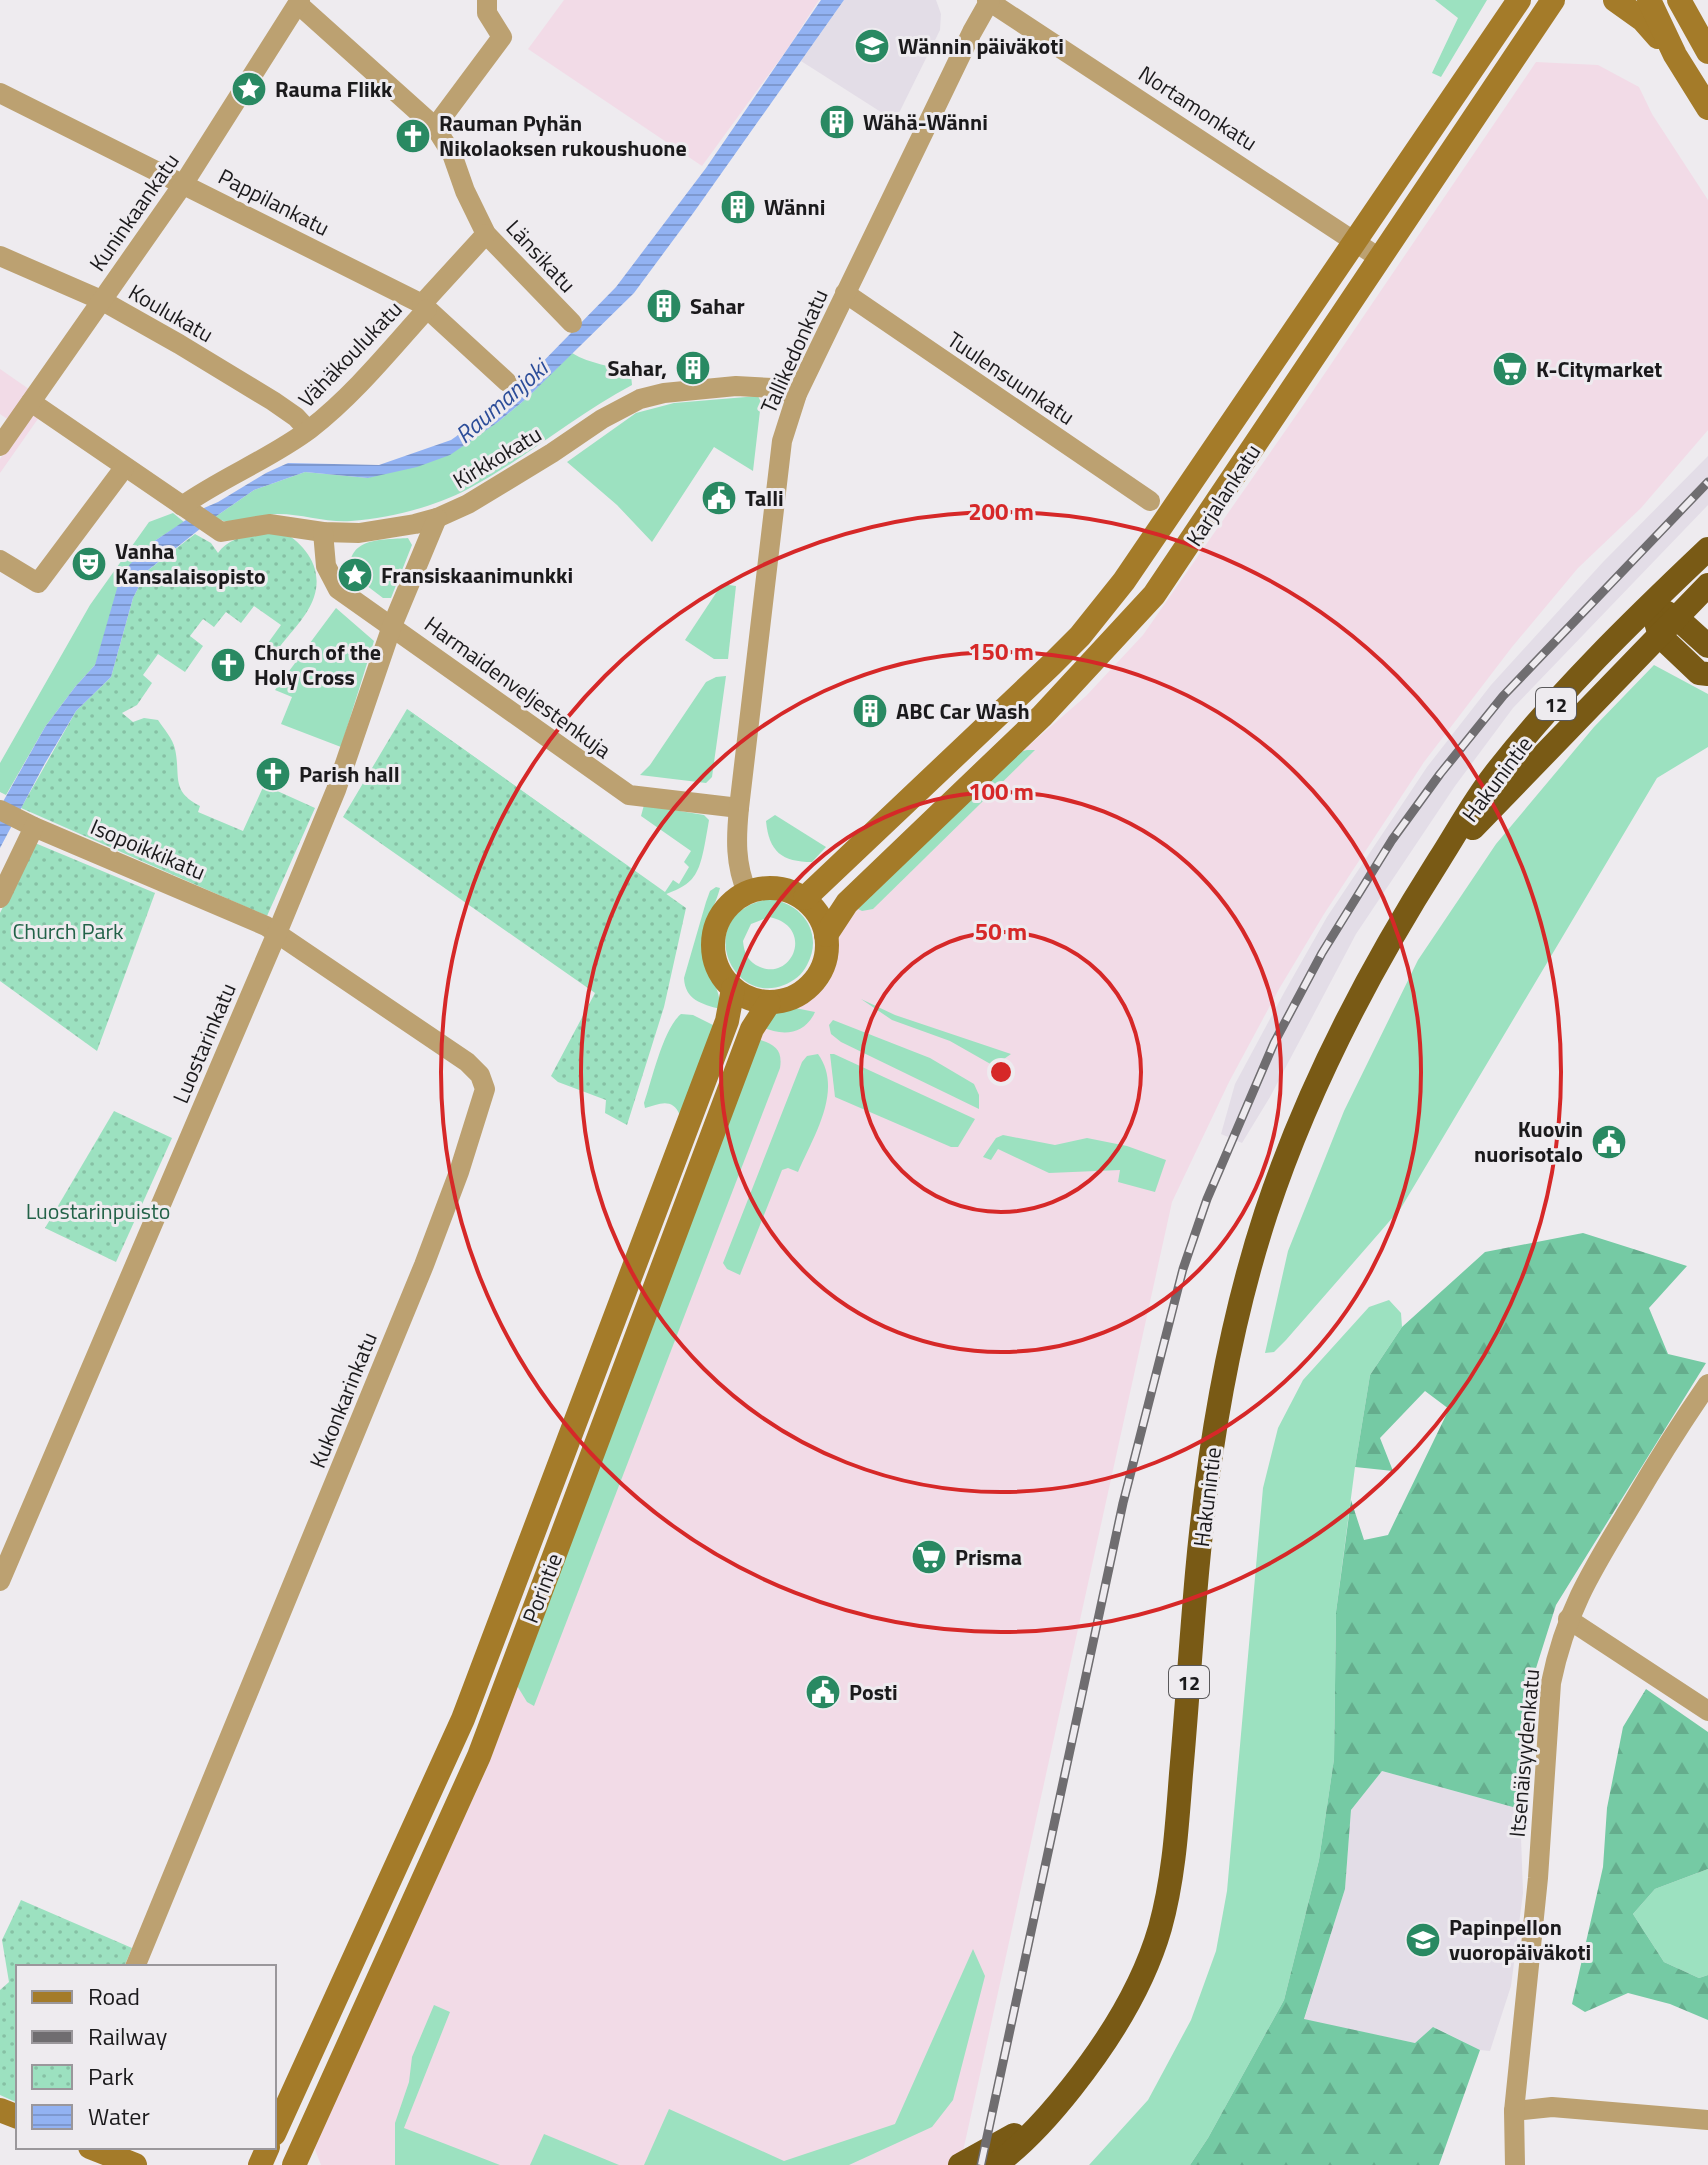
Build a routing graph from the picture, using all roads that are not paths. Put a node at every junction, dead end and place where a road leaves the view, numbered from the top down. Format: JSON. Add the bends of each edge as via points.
{"nodes":[{"id":1,"x":487,"y":0,"type":"edge"},
{"id":2,"x":1519,"y":0,"type":"edge"},
{"id":3,"x":1553,"y":0,"type":"edge"},
{"id":4,"x":1574,"y":0,"type":"edge"},
{"id":5,"x":1615,"y":0,"type":"edge"},
{"id":6,"x":1649,"y":0,"type":"edge"},
{"id":7,"x":1679,"y":0,"type":"edge"},
{"id":8,"x":989,"y":1,"type":"edge"},
{"id":9,"x":299,"y":2,"type":"edge"},
{"id":10,"x":1530,"y":34,"type":"junction"},
{"id":11,"x":1708,"y":52,"type":"edge"},
{"id":12,"x":1675,"y":55,"type":"junction"},
{"id":13,"x":0,"y":93,"type":"edge"},
{"id":14,"x":1708,"y":108,"type":"edge"},
{"id":15,"x":435,"y":127,"type":"junction"},
{"id":16,"x":184,"y":183,"type":"junction"},
{"id":17,"x":486,"y":234,"type":"junction"},
{"id":18,"x":1355,"y":242,"type":"junction"},
{"id":19,"x":0,"y":256,"type":"edge"},
{"id":20,"x":1381,"y":259,"type":"junction"},
{"id":21,"x":845,"y":293,"type":"junction"},
{"id":22,"x":101,"y":300,"type":"junction"},
{"id":23,"x":424,"y":306,"type":"junction"},
{"id":24,"x":572,"y":323,"type":"dead end"},
{"id":25,"x":507,"y":382,"type":"dead end"},
{"id":26,"x":797,"y":394,"type":"junction"},
{"id":27,"x":31,"y":402,"type":"junction"},
{"id":28,"x":308,"y":430,"type":"junction"},
{"id":29,"x":0,"y":446,"type":"edge"},
{"id":30,"x":124,"y":468,"type":"junction"},
{"id":31,"x":1150,"y":501,"type":"dead end"},
{"id":32,"x":185,"y":509,"type":"junction"},
{"id":33,"x":437,"y":518,"type":"junction"},
{"id":34,"x":323,"y":532,"type":"junction"},
{"id":35,"x":1708,"y":549,"type":"edge"},
{"id":36,"x":0,"y":560,"type":"edge"},
{"id":37,"x":1708,"y":585,"type":"edge"},
{"id":38,"x":1650,"y":605,"type":"junction"},
{"id":39,"x":1677,"y":618,"type":"junction"},
{"id":40,"x":392,"y":626,"type":"junction"},
{"id":41,"x":1660,"y":636,"type":"junction"},
{"id":42,"x":1708,"y":646,"type":"edge"},
{"id":43,"x":1708,"y":674,"type":"edge"},
{"id":44,"x":739,"y":808,"type":"junction"},
{"id":45,"x":17,"y":818,"type":"edge"},
{"id":46,"x":1428,"y":877,"type":"junction"},
{"id":47,"x":747,"y":892,"type":"junction"},
{"id":48,"x":0,"y":898,"type":"edge"},
{"id":49,"x":805,"y":898,"type":"junction"},
{"id":50,"x":277,"y":933,"type":"junction"},
{"id":51,"x":826,"y":935,"type":"junction"},
{"id":52,"x":733,"y":989,"type":"junction"},
{"id":53,"x":769,"y":1003,"type":"junction"},
{"id":54,"x":1708,"y":1384,"type":"edge"},
{"id":55,"x":0,"y":1581,"type":"edge"},
{"id":56,"x":1568,"y":1619,"type":"junction"},
{"id":57,"x":1708,"y":1711,"type":"edge"},
{"id":58,"x":136,"y":1965,"type":"edge"},
{"id":59,"x":1514,"y":2111,"type":"junction"},
{"id":60,"x":1708,"y":2120,"type":"edge"},
{"id":61,"x":1041,"y":2121,"type":"junction"},
{"id":62,"x":276,"y":2130,"type":"edge"},
{"id":63,"x":95,"y":2149,"type":"edge"},
{"id":64,"x":135,"y":2165,"type":"edge"},
{"id":65,"x":294,"y":2165,"type":"edge"},
{"id":66,"x":960,"y":2165,"type":"edge"},
{"id":67,"x":995,"y":2165,"type":"edge"},
{"id":68,"x":1515,"y":2165,"type":"edge"}],
"edges":[{"from":1,"to":15,"type":"street","via":[[487,13],[502,37]]},
{"from":2,"to":18,"type":"main road","name":"Karjalankatu"},
{"from":3,"to":10,"type":"main road","name":"Karjalankatu"},
{"from":4,"to":10,"type":"main road"},
{"from":5,"to":12,"type":"main road","via":[[1643,20]]},
{"from":6,"to":12,"type":"main road"},
{"from":7,"to":11,"type":"main road"},
{"from":8,"to":18,"type":"street","name":"Nortamonkatu"},
{"from":8,"to":21,"type":"street","name":"Tallikedonkatu"},
{"from":9,"to":15,"type":"street","name":"Länsikatu"},
{"from":9,"to":16,"type":"street","name":"Kuninkaankatu"},
{"from":10,"to":20,"type":"main road","name":"Karjalankatu"},
{"from":12,"to":14,"type":"main road"},
{"from":13,"to":16,"type":"street","name":"Pappilankatu"},
{"from":15,"to":17,"type":"street","name":"Länsikatu"},
{"from":16,"to":22,"type":"street","name":"Kuninkaankatu"},
{"from":16,"to":23,"type":"street","name":"Pappilankatu"},
{"from":17,"to":23,"type":"street","name":"Vähäkoulukatu"},
{"from":17,"to":24,"type":"street","name":"Länsikatu"},
{"from":18,"to":20,"type":"street","name":"Nortamonkatu"},
{"from":18,"to":49,"type":"main road","name":"Karjalankatu","via":[[1124,581],[1080,636]]},
{"from":19,"to":22,"type":"street","name":"Koulukatu"},
{"from":20,"to":51,"type":"main road","name":"Karjalankatu","via":[[1154,595],[1042,716],[847,903]]},
{"from":21,"to":26,"type":"street","name":"Tallikedonkatu"},
{"from":21,"to":31,"type":"street","name":"Tuulensuunkatu"},
{"from":22,"to":27,"type":"street","name":"Kuninkaankatu"},
{"from":22,"to":28,"type":"street","name":"Koulukatu","via":[[273,401]]},
{"from":23,"to":25,"type":"street","name":"Pappilankatu"},
{"from":23,"to":28,"type":"street","name":"Vähäkoulukatu","via":[[339,406]]},
{"from":26,"to":33,"type":"street","name":"Kirkkokatu","via":[[736,386],[640,399],[497,488]]},
{"from":26,"to":44,"type":"street","name":"Tallikedonkatu","via":[[778,463]]},
{"from":27,"to":29,"type":"street","name":"Kuninkaankatu"},
{"from":27,"to":30,"type":"street"},
{"from":28,"to":32,"type":"street","name":"Vähäkoulukatu"},
{"from":30,"to":32,"type":"street"},
{"from":30,"to":36,"type":"street","via":[[38,583]]},
{"from":32,"to":34,"type":"street","name":"Kirkkokatu","via":[[221,532],[269,524]]},
{"from":33,"to":34,"type":"street","name":"Kirkkokatu","via":[[359,533]]},
{"from":33,"to":40,"type":"street","name":"Luostarinkatu"},
{"from":34,"to":40,"type":"street","name":"Harmaidenveljestenkuja","via":[[326,566],[338,589]]},
{"from":35,"to":38,"type":"highway","name":"Hakunintie","number":"12"},
{"from":37,"to":39,"type":"highway","name":"Hakunintie","number":"12"},
{"from":38,"to":39,"type":"highway"},
{"from":38,"to":41,"type":"highway"},
{"from":38,"to":46,"type":"highway","name":"Hakunintie","number":"12","via":[[1492,777]]},
{"from":39,"to":41,"type":"highway","name":"Hakunintie","number":"12"},
{"from":39,"to":42,"type":"highway"},
{"from":40,"to":44,"type":"street","name":"Harmaidenveljestenkuja","via":[[629,795]]},
{"from":40,"to":50,"type":"street","name":"Luostarinkatu","via":[[355,739]]},
{"from":41,"to":43,"type":"highway","via":[[1699,673]]},
{"from":41,"to":46,"type":"highway","name":"Hakunintie","number":"12"},
{"from":44,"to":47,"type":"street","name":"Tallikedonkatu","via":[[739,873]]},
{"from":45,"to":48,"type":"street"},
{"from":45,"to":50,"type":"street","name":"Isopoikkikatu"},
{"from":46,"to":61,"type":"highway","name":"Hakunintie","number":"12","via":[[1362,991],[1282,1171],[1248,1274],[1207,1478],[1177,1819],[1161,1925],[1116,2027]]},
{"from":47,"to":49,"type":"main road","via":[[766,888]]},
{"from":47,"to":52,"type":"main road","via":[[720,917],[714,935],[721,974]]},
{"from":49,"to":51,"type":"main road"},
{"from":50,"to":55,"type":"street","name":"Luostarinkatu"},
{"from":50,"to":58,"type":"street","name":"Kukonkarinkatu","via":[[467,1062],[485,1089],[424,1265]]},
{"from":51,"to":53,"type":"main road","via":[[823,963],[813,981],[798,994]]},
{"from":52,"to":53,"type":"main road"},
{"from":52,"to":62,"type":"main road","name":"Porintie","via":[[722,1035],[472,1695]]},
{"from":53,"to":65,"type":"main road","name":"Porintie","via":[[752,1029],[479,1756]]},
{"from":54,"to":56,"type":"street","name":"Itsenäisyydenkatu","via":[[1582,1587]]},
{"from":56,"to":57,"type":"street"},
{"from":56,"to":59,"type":"street","name":"Itsenäisyydenkatu","via":[[1551,1683]]},
{"from":59,"to":60,"type":"street","via":[[1552,2107]]},
{"from":59,"to":68,"type":"street","name":"Itsenäisyydenkatu"},
{"from":61,"to":66,"type":"highway","name":"Hakunintie","number":"12"},
{"from":61,"to":67,"type":"highway","name":"Hakunintie","number":"12"},
{"from":63,"to":64,"type":"main road"}]}
